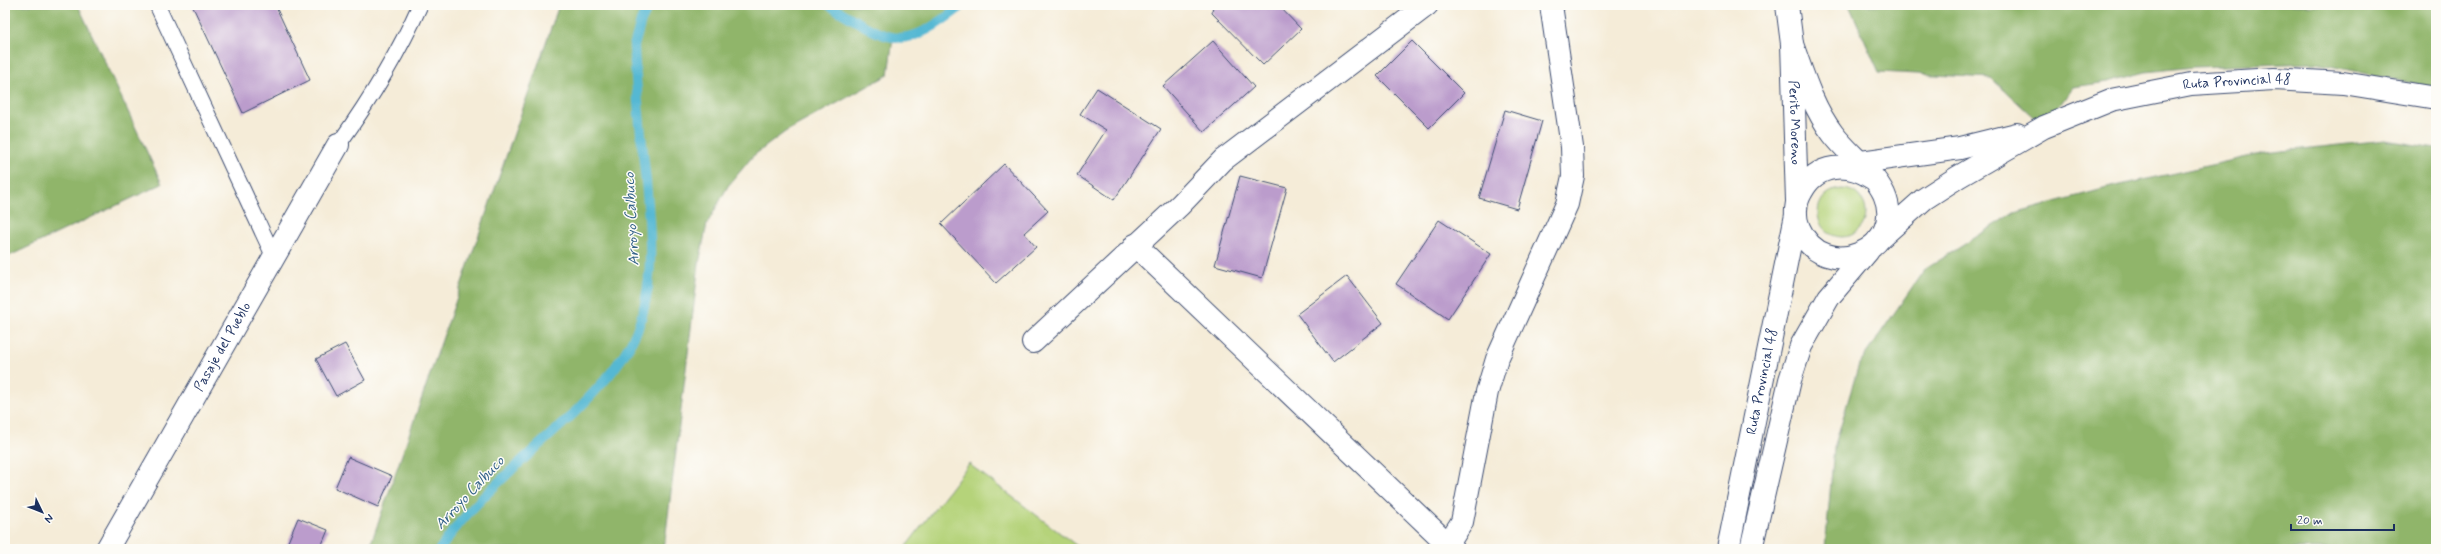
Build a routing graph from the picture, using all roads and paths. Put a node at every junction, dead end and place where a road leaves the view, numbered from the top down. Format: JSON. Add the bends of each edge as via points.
{"nodes":[{"id":1,"x":157,"y":5,"type":"edge"},
{"id":2,"x":420,"y":5,"type":"edge"},
{"id":3,"x":1427,"y":5,"type":"edge"},
{"id":4,"x":1551,"y":5,"type":"edge"},
{"id":5,"x":1787,"y":5,"type":"edge"},
{"id":6,"x":1792,"y":44,"type":"junction"},
{"id":7,"x":2436,"y":98,"type":"edge"},
{"id":8,"x":2044,"y":127,"type":"junction"},
{"id":9,"x":338,"y":145,"type":"joint"},
{"id":10,"x":1857,"y":162,"type":"junction"},
{"id":11,"x":1828,"y":169,"type":"junction"},
{"id":12,"x":1872,"y":178,"type":"junction"},
{"id":13,"x":1797,"y":208,"type":"junction"},
{"id":14,"x":1875,"y":243,"type":"junction"},
{"id":15,"x":1135,"y":245,"type":"junction"},
{"id":16,"x":274,"y":257,"type":"junction"},
{"id":17,"x":1033,"y":342,"type":"dead end"},
{"id":18,"x":1450,"y":547,"type":"edge"},
{"id":19,"x":108,"y":549,"type":"edge"},
{"id":20,"x":1728,"y":549,"type":"edge"},
{"id":21,"x":1751,"y":549,"type":"edge"}],
"edges":[{"from":1,"to":16,"type":"lane"},
{"from":2,"to":9,"type":"lane","via":[[400,48],[370,101]]},
{"from":3,"to":15,"type":"main road","via":[[1224,160]]},
{"from":4,"to":18,"type":"main road","via":[[1574,162],[1572,183],[1567,204],[1496,359],[1487,392],[1462,522]]},
{"from":5,"to":6,"type":"main road","name":"Perito Moreno"},
{"from":6,"to":10,"type":"main road","name":"Perito Moreno","via":[[1811,96],[1824,122]]},
{"from":6,"to":13,"type":"main road","name":"Perito Moreno"},
{"from":7,"to":8,"type":"main road","name":"Ruta Provincial 48","via":[[2342,83],[2274,79],[2232,80],[2191,84],[2111,100]]},
{"from":8,"to":10,"type":"main road","name":"Ruta Provincial 48","via":[[1960,148]]},
{"from":8,"to":14,"type":"main road","name":"Ruta Provincial 48","via":[[1947,183],[1924,199]]},
{"from":9,"to":16,"type":"main road","name":"Pasaje del Pueblo"},
{"from":10,"to":11,"type":"main road","name":"Ruta Provincial 48"},
{"from":10,"to":12,"type":"main road","name":"Perito Moreno"},
{"from":11,"to":12,"type":"main road","name":"Ruta Provincial 48","via":[[1839,166],[1851,167]]},
{"from":11,"to":13,"type":"main road","name":"Ruta Provincial 48","via":[[1808,181]]},
{"from":12,"to":14,"type":"main road","name":"Ruta Provincial 48","via":[[1880,186],[1887,207],[1887,218]]},
{"from":13,"to":14,"type":"main road","name":"Ruta Provincial 48","via":[[1802,236],[1810,245],[1829,256],[1851,257]]},
{"from":13,"to":20,"type":"main road","name":"Ruta Provincial 48"},
{"from":14,"to":21,"type":"main road","name":"Ruta Provincial 48","via":[[1829,297],[1801,346],[1790,380]]},
{"from":15,"to":17,"type":"main road"},
{"from":15,"to":18,"type":"main road"},
{"from":16,"to":19,"type":"main road","name":"Pasaje del Pueblo"}]}
